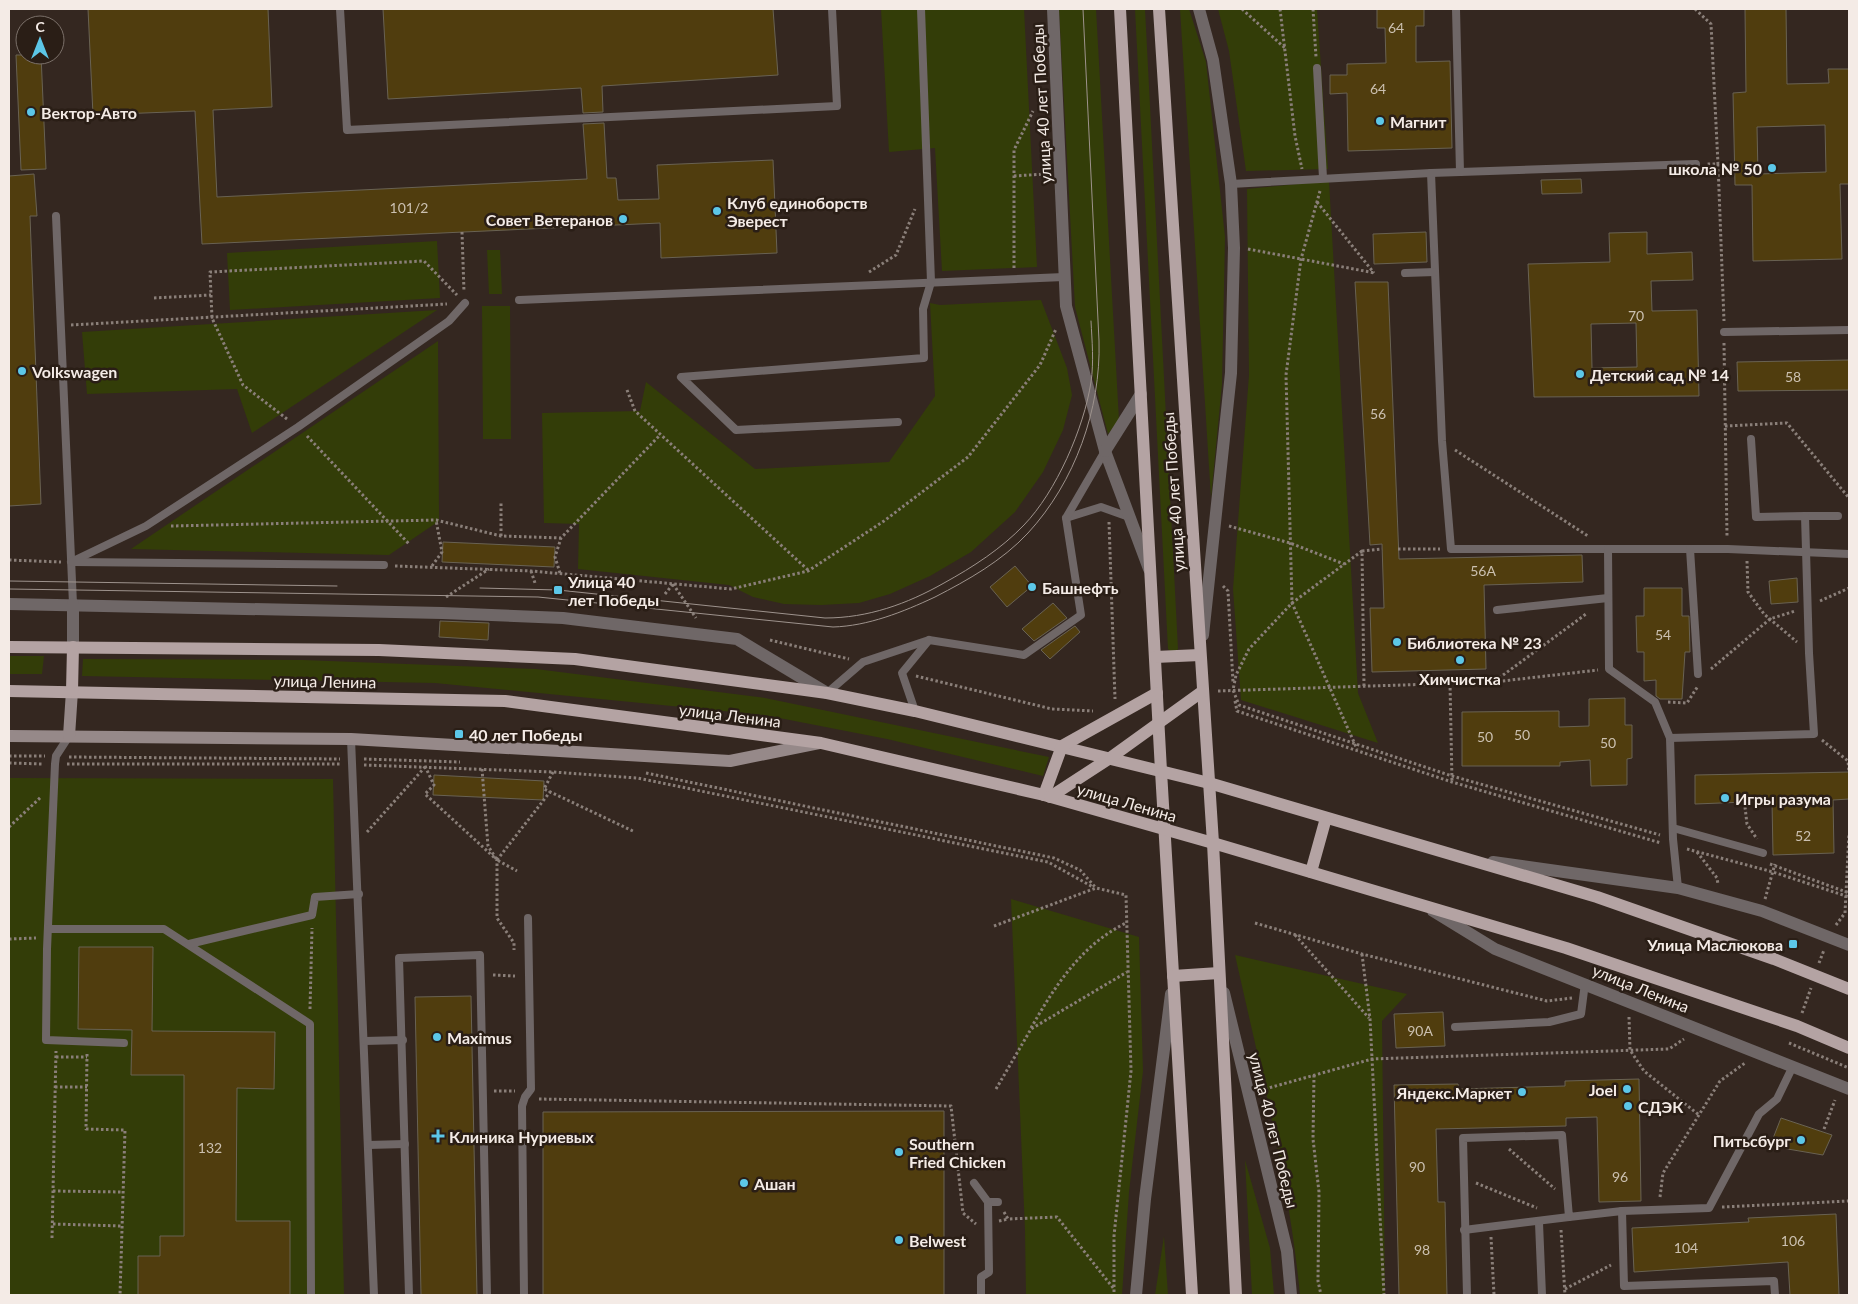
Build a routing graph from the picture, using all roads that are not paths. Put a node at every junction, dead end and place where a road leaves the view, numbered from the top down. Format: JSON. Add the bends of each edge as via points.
{"nodes":[{"id":1,"x":340,"y":9,"type":"edge"},
{"id":2,"x":832,"y":9,"type":"edge"},
{"id":3,"x":921,"y":9,"type":"edge"},
{"id":4,"x":1053,"y":9,"type":"edge"},
{"id":5,"x":1120,"y":9,"type":"edge"},
{"id":6,"x":1159,"y":9,"type":"edge"},
{"id":7,"x":1199,"y":9,"type":"edge"},
{"id":8,"x":1456,"y":9,"type":"edge"},
{"id":9,"x":1317,"y":68,"type":"road end"},
{"id":10,"x":1696,"y":164,"type":"road end"},
{"id":11,"x":1460,"y":172,"type":"junction"},
{"id":12,"x":1431,"y":173,"type":"junction"},
{"id":13,"x":1323,"y":178,"type":"junction"},
{"id":14,"x":1231,"y":184,"type":"junction"},
{"id":15,"x":56,"y":216,"type":"dead end"},
{"id":16,"x":1435,"y":272,"type":"junction"},
{"id":17,"x":1405,"y":273,"type":"dead end"},
{"id":18,"x":1064,"y":277,"type":"junction"},
{"id":19,"x":930,"y":282,"type":"junction"},
{"id":20,"x":519,"y":300,"type":"dead end"},
{"id":21,"x":465,"y":303,"type":"road end"},
{"id":22,"x":1849,"y":330,"type":"edge"},
{"id":23,"x":1724,"y":332,"type":"road end"},
{"id":24,"x":1141,"y":394,"type":"junction"},
{"id":25,"x":898,"y":422,"type":"dead end"},
{"id":26,"x":1751,"y":439,"type":"dead end"},
{"id":27,"x":1105,"y":451,"type":"junction"},
{"id":28,"x":1805,"y":516,"type":"junction"},
{"id":29,"x":1838,"y":516,"type":"dead end"},
{"id":30,"x":1130,"y":517,"type":"junction"},
{"id":31,"x":1066,"y":518,"type":"junction"},
{"id":32,"x":1608,"y":549,"type":"junction"},
{"id":33,"x":1690,"y":550,"type":"junction"},
{"id":34,"x":1807,"y":553,"type":"junction"},
{"id":35,"x":1849,"y":554,"type":"edge"},
{"id":36,"x":72,"y":562,"type":"junction"},
{"id":37,"x":384,"y":565,"type":"road end"},
{"id":38,"x":1150,"y":574,"type":"junction"},
{"id":39,"x":1608,"y":598,"type":"junction"},
{"id":40,"x":9,"y":604,"type":"edge"},
{"id":41,"x":74,"y":604,"type":"junction"},
{"id":42,"x":1497,"y":610,"type":"dead end"},
{"id":43,"x":928,"y":640,"type":"junction"},
{"id":44,"x":9,"y":647,"type":"edge"},
{"id":45,"x":73,"y":647,"type":"junction"},
{"id":46,"x":1200,"y":655,"type":"junction"},
{"id":47,"x":1155,"y":657,"type":"junction"},
{"id":48,"x":1700,"y":677,"type":"road end"},
{"id":49,"x":9,"y":691,"type":"edge"},
{"id":50,"x":72,"y":691,"type":"junction"},
{"id":51,"x":1203,"y":691,"type":"junction"},
{"id":52,"x":827,"y":693,"type":"junction"},
{"id":53,"x":1157,"y":693,"type":"junction"},
{"id":54,"x":915,"y":711,"type":"junction"},
{"id":55,"x":1158,"y":723,"type":"junction"},
{"id":56,"x":9,"y":736,"type":"edge"},
{"id":57,"x":69,"y":736,"type":"junction"},
{"id":58,"x":1670,"y":738,"type":"junction"},
{"id":59,"x":351,"y":739,"type":"junction"},
{"id":60,"x":821,"y":743,"type":"junction"},
{"id":61,"x":1062,"y":746,"type":"junction"},
{"id":62,"x":1110,"y":758,"type":"junction"},
{"id":63,"x":1161,"y":771,"type":"junction"},
{"id":64,"x":1209,"y":783,"type":"junction"},
{"id":65,"x":1047,"y":796,"type":"junction"},
{"id":66,"x":1326,"y":818,"type":"junction"},
{"id":67,"x":1673,"y":828,"type":"junction"},
{"id":68,"x":1165,"y":829,"type":"junction"},
{"id":69,"x":1213,"y":843,"type":"junction"},
{"id":70,"x":1763,"y":852,"type":"dead end"},
{"id":71,"x":1468,"y":859,"type":"junction"},
{"id":72,"x":1311,"y":872,"type":"junction"},
{"id":73,"x":1678,"y":888,"type":"junction"},
{"id":74,"x":359,"y":894,"type":"junction"},
{"id":75,"x":1427,"y":907,"type":"junction"},
{"id":76,"x":528,"y":918,"type":"dead end"},
{"id":77,"x":48,"y":934,"type":"junction"},
{"id":78,"x":189,"y":944,"type":"junction"},
{"id":79,"x":1849,"y":944,"type":"edge"},
{"id":80,"x":1219,"y":973,"type":"junction"},
{"id":81,"x":1173,"y":976,"type":"junction"},
{"id":82,"x":1585,"y":983,"type":"junction"},
{"id":83,"x":1849,"y":989,"type":"edge"},
{"id":84,"x":1455,"y":1028,"type":"dead end"},
{"id":85,"x":403,"y":1040,"type":"junction"},
{"id":86,"x":365,"y":1041,"type":"junction"},
{"id":87,"x":124,"y":1042,"type":"dead end"},
{"id":88,"x":1849,"y":1048,"type":"edge"},
{"id":89,"x":1793,"y":1066,"type":"junction"},
{"id":90,"x":1845,"y":1087,"type":"edge"},
{"id":91,"x":405,"y":1144,"type":"junction"},
{"id":92,"x":368,"y":1145,"type":"junction"},
{"id":93,"x":974,"y":1183,"type":"dead end"},
{"id":94,"x":988,"y":1202,"type":"junction"},
{"id":95,"x":998,"y":1202,"type":"road end"},
{"id":96,"x":1622,"y":1210,"type":"junction"},
{"id":97,"x":1569,"y":1218,"type":"junction"},
{"id":98,"x":1539,"y":1223,"type":"junction"},
{"id":99,"x":1464,"y":1230,"type":"junction"},
{"id":100,"x":311,"y":1295,"type":"edge"},
{"id":101,"x":374,"y":1295,"type":"edge"},
{"id":102,"x":409,"y":1295,"type":"edge"},
{"id":103,"x":487,"y":1295,"type":"edge"},
{"id":104,"x":524,"y":1295,"type":"edge"},
{"id":105,"x":981,"y":1295,"type":"edge"},
{"id":106,"x":1136,"y":1295,"type":"edge"},
{"id":107,"x":1192,"y":1295,"type":"edge"},
{"id":108,"x":1236,"y":1295,"type":"edge"},
{"id":109,"x":1291,"y":1295,"type":"edge"},
{"id":110,"x":1467,"y":1295,"type":"edge"},
{"id":111,"x":1542,"y":1295,"type":"edge"},
{"id":112,"x":1775,"y":1295,"type":"edge"}],
"edges":[{"from":1,"to":2,"type":"lane","via":[[347,130],[837,106]]},
{"from":3,"to":19,"type":"lane"},
{"from":4,"to":18,"type":"street","name":"улица 40 лет Победы"},
{"from":5,"to":24,"type":"main road","name":"улица 40 лет Победы"},
{"from":6,"to":46,"type":"main road","name":"улица 40 лет Победы"},
{"from":7,"to":14,"type":"street","name":"улица 40 лет Победы","via":[[1213,60]]},
{"from":8,"to":11,"type":"lane"},
{"from":9,"to":13,"type":"lane"},
{"from":10,"to":11,"type":"lane"},
{"from":11,"to":12,"type":"lane"},
{"from":12,"to":13,"type":"lane"},
{"from":12,"to":16,"type":"lane"},
{"from":13,"to":14,"type":"lane"},
{"from":14,"to":46,"type":"street","name":"улица 40 лет Победы","via":[[1234,248],[1231,373]]},
{"from":15,"to":36,"type":"lane"},
{"from":16,"to":17,"type":"lane"},
{"from":16,"to":32,"type":"lane","via":[[1442,441],[1451,549]]},
{"from":18,"to":19,"type":"lane"},
{"from":18,"to":27,"type":"street","name":"улица 40 лет Победы","via":[[1066,306]]},
{"from":19,"to":20,"type":"lane"},
{"from":19,"to":25,"type":"lane","via":[[923,309],[924,358],[681,377],[736,430]]},
{"from":21,"to":36,"type":"lane","via":[[449,321],[306,421],[146,526]]},
{"from":22,"to":23,"type":"lane"},
{"from":24,"to":27,"type":"street"},
{"from":24,"to":38,"type":"main road","name":"улица 40 лет Победы"},
{"from":26,"to":28,"type":"lane","via":[[1756,516]]},
{"from":27,"to":30,"type":"street","name":"улица 40 лет Победы"},
{"from":27,"to":31,"type":"lane"},
{"from":28,"to":29,"type":"lane"},
{"from":28,"to":34,"type":"lane"},
{"from":30,"to":31,"type":"lane","via":[[1101,507]]},
{"from":30,"to":38,"type":"street","name":"улица 40 лет Победы"},
{"from":31,"to":43,"type":"lane","via":[[1081,615],[1024,655]]},
{"from":32,"to":33,"type":"lane"},
{"from":32,"to":39,"type":"lane"},
{"from":33,"to":34,"type":"lane"},
{"from":33,"to":48,"type":"lane"},
{"from":34,"to":35,"type":"lane"},
{"from":34,"to":58,"type":"lane","via":[[1814,734]]},
{"from":36,"to":37,"type":"lane"},
{"from":36,"to":41,"type":"lane"},
{"from":38,"to":47,"type":"main road","name":"улица 40 лет Победы"},
{"from":39,"to":42,"type":"lane"},
{"from":39,"to":58,"type":"lane","via":[[1609,669],[1655,702]]},
{"from":40,"to":41,"type":"street","name":"улица Ленина"},
{"from":41,"to":45,"type":"street"},
{"from":41,"to":52,"type":"street","name":"улица Ленина","via":[[563,618],[737,639]]},
{"from":43,"to":52,"type":"lane","via":[[863,662]]},
{"from":43,"to":54,"type":"lane","via":[[902,673]]},
{"from":44,"to":45,"type":"main road","name":"улица Ленина"},
{"from":45,"to":50,"type":"main road"},
{"from":45,"to":52,"type":"main road","name":"улица Ленина","via":[[379,650],[575,659]]},
{"from":46,"to":47,"type":"main road"},
{"from":46,"to":51,"type":"main road","name":"улица 40 лет Победы"},
{"from":47,"to":53,"type":"main road","name":"улица 40 лет Победы"},
{"from":49,"to":50,"type":"main road","name":"улица Ленина"},
{"from":50,"to":57,"type":"street"},
{"from":50,"to":60,"type":"main road","name":"улица Ленина","via":[[505,702]]},
{"from":51,"to":55,"type":"main road"},
{"from":51,"to":64,"type":"main road","name":"улица 40 лет Победы"},
{"from":52,"to":54,"type":"main road","name":"улица Ленина"},
{"from":53,"to":55,"type":"main road","name":"улица 40 лет Победы"},
{"from":53,"to":61,"type":"main road"},
{"from":54,"to":61,"type":"main road","name":"улица Ленина"},
{"from":55,"to":62,"type":"main road"},
{"from":55,"to":63,"type":"main road","name":"улица 40 лет Победы"},
{"from":56,"to":57,"type":"street"},
{"from":57,"to":59,"type":"street"},
{"from":57,"to":77,"type":"lane","via":[[55,760]]},
{"from":58,"to":67,"type":"lane"},
{"from":59,"to":60,"type":"street","via":[[730,761]]},
{"from":59,"to":74,"type":"lane"},
{"from":60,"to":65,"type":"main road","name":"улица Ленина"},
{"from":61,"to":62,"type":"main road","name":"улица Ленина"},
{"from":61,"to":65,"type":"main road"},
{"from":62,"to":63,"type":"main road","name":"улица Ленина"},
{"from":62,"to":65,"type":"main road"},
{"from":63,"to":64,"type":"main road","name":"улица Ленина"},
{"from":63,"to":68,"type":"main road","name":"улица 40 лет Победы"},
{"from":64,"to":66,"type":"main road","name":"улица Ленина"},
{"from":64,"to":69,"type":"main road","name":"улица 40 лет Победы"},
{"from":65,"to":68,"type":"main road","name":"улица Ленина"},
{"from":66,"to":71,"type":"main road","name":"улица Ленина"},
{"from":66,"to":72,"type":"main road"},
{"from":67,"to":70,"type":"lane"},
{"from":67,"to":73,"type":"lane"},
{"from":68,"to":69,"type":"main road","name":"улица Ленина"},
{"from":68,"to":81,"type":"main road","name":"улица 40 лет Победы"},
{"from":69,"to":72,"type":"main road","name":"улица Ленина"},
{"from":69,"to":80,"type":"main road","name":"улица 40 лет Победы"},
{"from":71,"to":73,"type":"street","name":"улица Ленина"},
{"from":71,"to":83,"type":"main road","name":"улица Ленина","via":[[1597,897]]},
{"from":72,"to":75,"type":"main road","name":"улица Ленина"},
{"from":73,"to":79,"type":"street","name":"улица Ленина","via":[[1762,911]]},
{"from":74,"to":78,"type":"lane","via":[[315,897],[312,915]]},
{"from":74,"to":86,"type":"lane"},
{"from":75,"to":82,"type":"street","name":"улица Ленина","via":[[1495,949]]},
{"from":75,"to":88,"type":"main road","name":"улица Ленина","via":[[1566,948],[1797,1026]]},
{"from":76,"to":104,"type":"lane","via":[[531,1089],[522,1106]]},
{"from":77,"to":78,"type":"lane","via":[[164,929]]},
{"from":77,"to":87,"type":"lane","via":[[46,1040]]},
{"from":78,"to":100,"type":"lane","via":[[310,1024]]},
{"from":80,"to":81,"type":"main road"},
{"from":80,"to":108,"type":"main road","name":"улица 40 лет Победы"},
{"from":80,"to":109,"type":"street","name":"улица 40 лет Победы","via":[[1287,1251]]},
{"from":81,"to":106,"type":"street","name":"улица 40 лет Победы"},
{"from":81,"to":107,"type":"main road","name":"улица 40 лет Победы"},
{"from":82,"to":84,"type":"lane","via":[[1581,1014],[1549,1022]]},
{"from":82,"to":89,"type":"street","name":"улица Ленина"},
{"from":85,"to":86,"type":"lane"},
{"from":85,"to":91,"type":"lane"},
{"from":85,"to":103,"type":"lane","via":[[399,958],[480,955]]},
{"from":86,"to":92,"type":"lane"},
{"from":89,"to":90,"type":"street","name":"улица Ленина"},
{"from":89,"to":96,"type":"lane","via":[[1777,1099],[1759,1114],[1709,1208]]},
{"from":91,"to":92,"type":"lane"},
{"from":91,"to":102,"type":"lane"},
{"from":92,"to":101,"type":"lane"},
{"from":93,"to":94,"type":"lane"},
{"from":94,"to":95,"type":"lane"},
{"from":94,"to":105,"type":"lane","via":[[989,1272],[981,1277]]},
{"from":96,"to":97,"type":"lane"},
{"from":96,"to":112,"type":"lane","via":[[1624,1286],[1774,1281]]},
{"from":97,"to":98,"type":"lane"},
{"from":97,"to":99,"type":"lane","via":[[1562,1135],[1463,1138]]},
{"from":98,"to":99,"type":"lane"},
{"from":98,"to":111,"type":"lane"},
{"from":99,"to":110,"type":"lane"}]}
